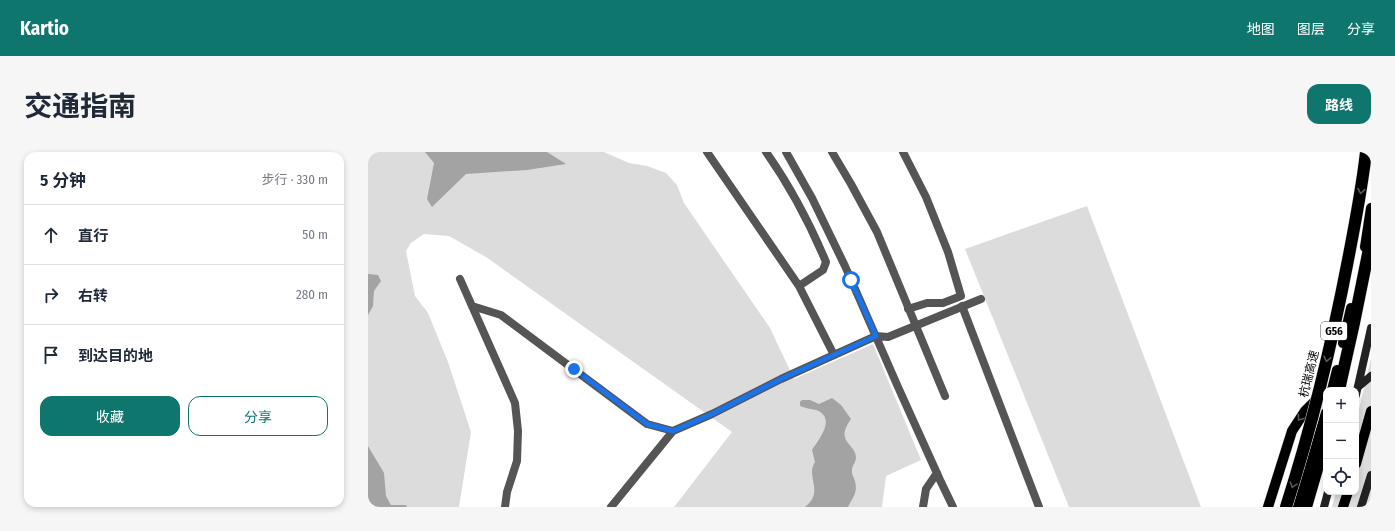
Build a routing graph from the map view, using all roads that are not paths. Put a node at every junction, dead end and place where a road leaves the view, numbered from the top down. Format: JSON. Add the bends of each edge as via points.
{"nodes":[{"id":1,"x":707,"y":152,"type":"edge"},
{"id":2,"x":766,"y":152,"type":"edge"},
{"id":3,"x":786,"y":152,"type":"edge"},
{"id":4,"x":832,"y":152,"type":"edge"},
{"id":5,"x":903,"y":152,"type":"edge"},
{"id":6,"x":1366,"y":152,"type":"edge"},
{"id":7,"x":1371,"y":208,"type":"edge"},
{"id":8,"x":1371,"y":239,"type":"edge"},
{"id":9,"x":460,"y":279,"type":"dead end"},
{"id":10,"x":799,"y":286,"type":"junction"},
{"id":11,"x":982,"y":299,"type":"dead end"},
{"id":12,"x":472,"y":306,"type":"junction"},
{"id":13,"x":962,"y":306,"type":"junction"},
{"id":14,"x":908,"y":309,"type":"junction"},
{"id":15,"x":915,"y":326,"type":"junction"},
{"id":16,"x":1371,"y":328,"type":"edge"},
{"id":17,"x":876,"y":336,"type":"junction"},
{"id":18,"x":834,"y":355,"type":"junction"},
{"id":19,"x":1371,"y":376,"type":"edge"},
{"id":20,"x":1337,"y":384,"type":"edge"},
{"id":21,"x":1358,"y":387,"type":"edge"},
{"id":22,"x":1359,"y":389,"type":"edge"},
{"id":23,"x":945,"y":396,"type":"dead end"},
{"id":24,"x":1371,"y":410,"type":"edge"},
{"id":25,"x":1323,"y":423,"type":"edge"},
{"id":26,"x":673,"y":431,"type":"junction"},
{"id":27,"x":1323,"y":448,"type":"edge"},
{"id":28,"x":1357,"y":459,"type":"edge"},
{"id":29,"x":937,"y":473,"type":"junction"},
{"id":30,"x":1371,"y":474,"type":"edge"},
{"id":31,"x":1327,"y":495,"type":"edge"},
{"id":32,"x":1347,"y":495,"type":"edge"},
{"id":33,"x":505,"y":507,"type":"edge"},
{"id":34,"x":612,"y":507,"type":"edge"},
{"id":35,"x":923,"y":507,"type":"edge"},
{"id":36,"x":953,"y":507,"type":"edge"},
{"id":37,"x":1039,"y":507,"type":"edge"},
{"id":38,"x":1268,"y":507,"type":"edge"},
{"id":39,"x":1286,"y":507,"type":"edge"},
{"id":40,"x":1298,"y":507,"type":"edge"},
{"id":41,"x":1306,"y":507,"type":"edge"},
{"id":42,"x":1324,"y":507,"type":"edge"},
{"id":43,"x":1343,"y":507,"type":"edge"},
{"id":44,"x":1362,"y":507,"type":"edge"}],
"edges":[{"from":1,"to":10,"type":"street"},
{"from":2,"to":10,"type":"street","via":[[815,237],[826,262],[823,270]]},
{"from":3,"to":17,"type":"street","via":[[812,198]]},
{"from":4,"to":14,"type":"street","via":[[877,232]]},
{"from":5,"to":14,"type":"street","via":[[926,196],[948,252],[961,296],[943,303],[927,303]]},
{"from":6,"to":39,"type":"highway","name":"杭瑞高速","number":"G56","one_way":true,"bridge":true,"via":[[1354,233],[1336,319],[1315,408]]},
{"from":7,"to":20,"type":"main road"},
{"from":8,"to":20,"type":"highway","number":"G56","via":[[1354,323]]},
{"from":9,"to":12,"type":"street"},
{"from":10,"to":18,"type":"street"},
{"from":11,"to":13,"type":"street"},
{"from":12,"to":26,"type":"street","via":[[501,314],[647,424]]},
{"from":12,"to":33,"type":"street","via":[[515,403],[518,431],[517,461]]},
{"from":13,"to":15,"type":"street"},
{"from":13,"to":37,"type":"street"},
{"from":14,"to":15,"type":"street"},
{"from":15,"to":17,"type":"street","via":[[888,337]]},
{"from":15,"to":23,"type":"street"},
{"from":16,"to":21,"type":"main road"},
{"from":17,"to":18,"type":"street"},
{"from":17,"to":29,"type":"street"},
{"from":18,"to":26,"type":"street"},
{"from":19,"to":22,"type":"main road"},
{"from":20,"to":38,"type":"main road","one_way":true,"via":[[1305,411],[1292,431]]},
{"from":24,"to":28,"type":"main road"},
{"from":25,"to":40,"type":"main road"},
{"from":26,"to":34,"type":"street"},
{"from":27,"to":41,"type":"highway"},
{"from":29,"to":35,"type":"street","via":[[926,489]]},
{"from":29,"to":36,"type":"street"},
{"from":30,"to":44,"type":"main road"},
{"from":31,"to":42,"type":"main road"},
{"from":32,"to":43,"type":"main road"}]}
